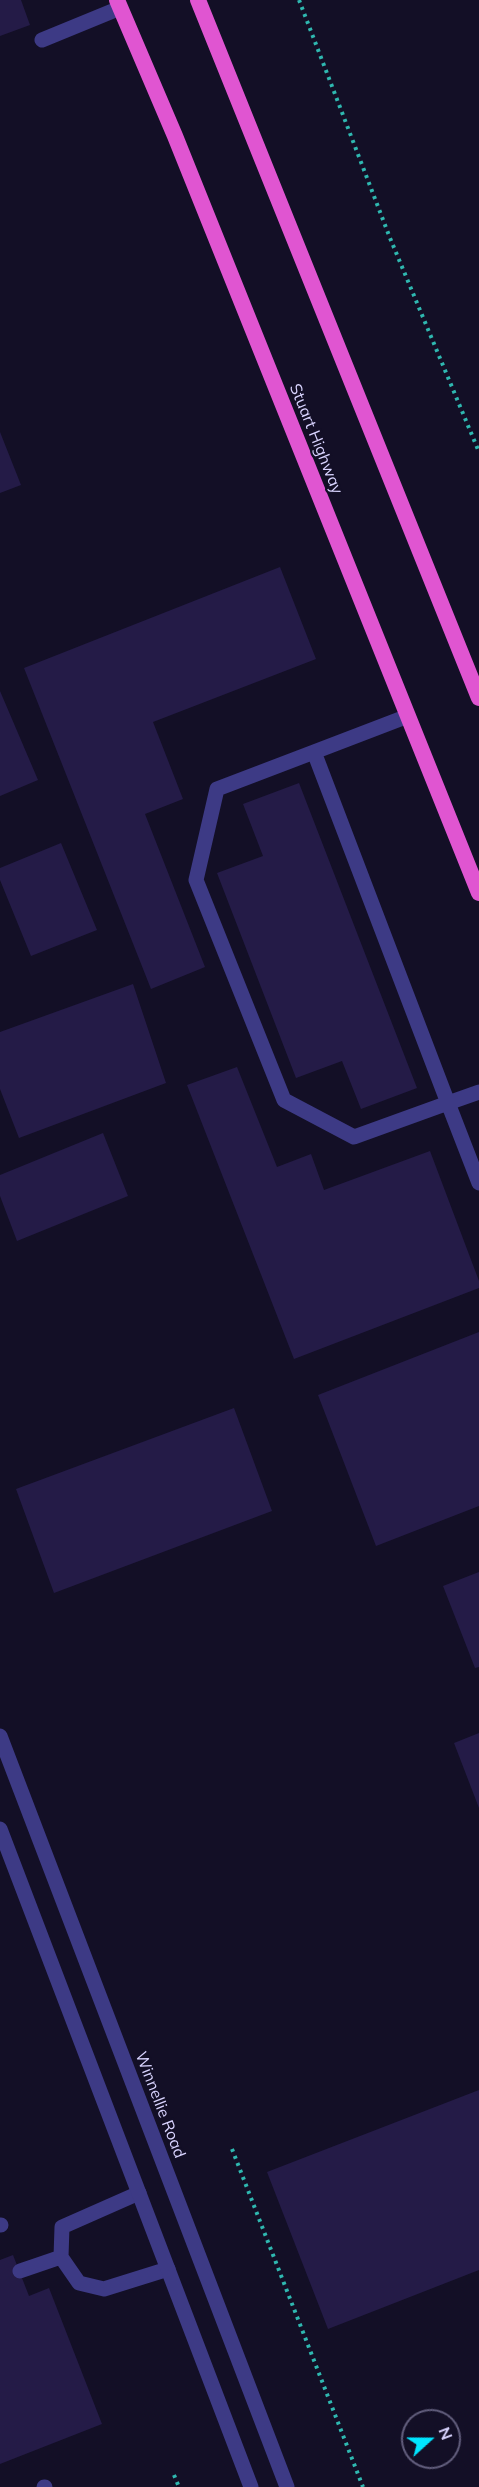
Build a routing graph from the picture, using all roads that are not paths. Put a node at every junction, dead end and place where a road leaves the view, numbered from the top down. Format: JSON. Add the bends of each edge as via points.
{"nodes":[{"id":1,"x":198,"y":0,"type":"edge"},
{"id":2,"x":118,"y":4,"type":"edge"},
{"id":3,"x":42,"y":40,"type":"dead end"},
{"id":4,"x":479,"y":698,"type":"edge"},
{"id":5,"x":408,"y":716,"type":"junction"},
{"id":6,"x":314,"y":752,"type":"junction"},
{"id":7,"x":479,"y":893,"type":"edge"},
{"id":8,"x":479,"y":1092,"type":"edge"},
{"id":9,"x":448,"y":1103,"type":"junction"},
{"id":10,"x":479,"y":1183,"type":"edge"},
{"id":11,"x":0,"y":1736,"type":"edge"},
{"id":12,"x":0,"y":1829,"type":"edge"},
{"id":13,"x":139,"y":2193,"type":"junction"},
{"id":14,"x":61,"y":2258,"type":"junction"},
{"id":15,"x":168,"y":2269,"type":"junction"},
{"id":16,"x":20,"y":2271,"type":"dead end"},
{"id":17,"x":251,"y":2487,"type":"edge"},
{"id":18,"x":287,"y":2487,"type":"edge"}],
"edges":[{"from":1,"to":4,"type":"highway"},
{"from":2,"to":3,"type":"street"},
{"from":2,"to":5,"type":"highway","name":"Stuart Highway"},
{"from":5,"to":6,"type":"street"},
{"from":5,"to":7,"type":"highway","name":"Stuart Highway"},
{"from":6,"to":9,"type":"street"},
{"from":6,"to":9,"type":"street","via":[[217,789],[196,880],[284,1100],[354,1137]]},
{"from":8,"to":9,"type":"street"},
{"from":9,"to":10,"type":"street"},
{"from":11,"to":18,"type":"street","name":"Winnellie Road"},
{"from":12,"to":13,"type":"street"},
{"from":13,"to":14,"type":"street","via":[[62,2227]]},
{"from":13,"to":15,"type":"street"},
{"from":14,"to":15,"type":"street","via":[[79,2283],[104,2289]]},
{"from":14,"to":16,"type":"street"},
{"from":15,"to":17,"type":"street"}]}
